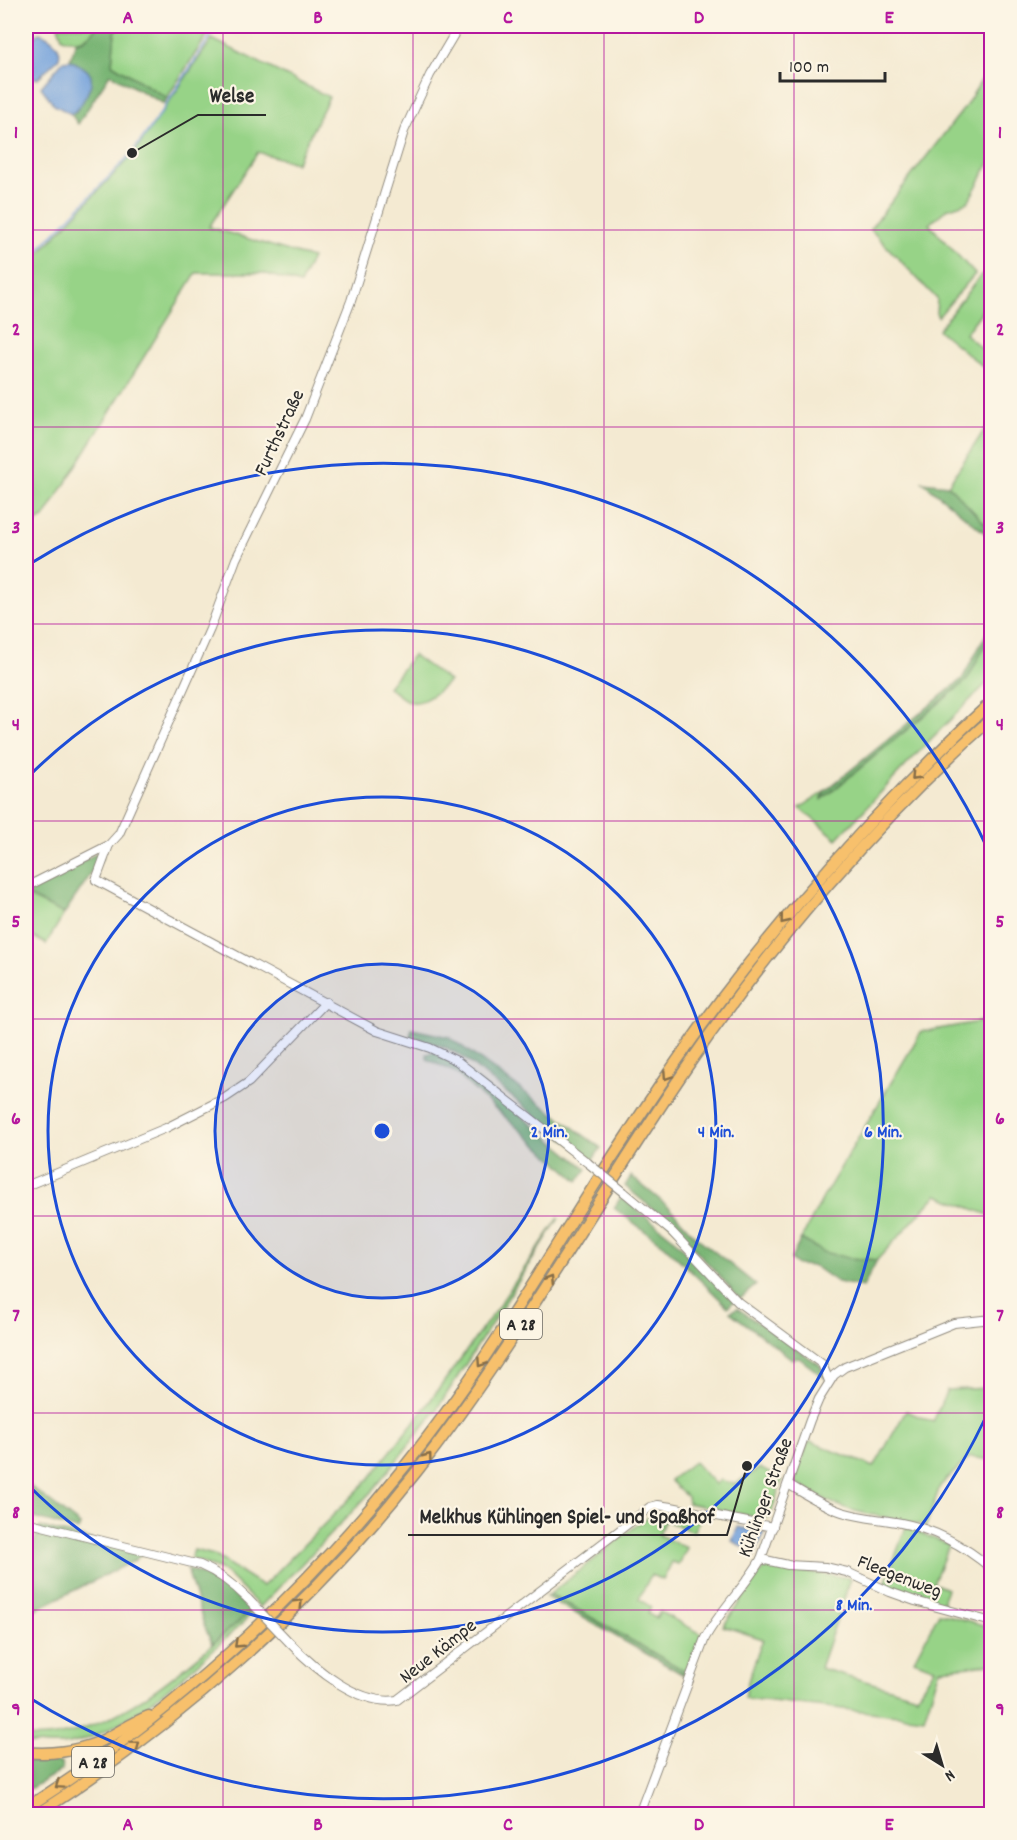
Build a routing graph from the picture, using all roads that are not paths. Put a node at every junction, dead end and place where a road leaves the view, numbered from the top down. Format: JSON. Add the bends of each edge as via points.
{"nodes":[{"id":1,"x":459,"y":26,"type":"edge"},
{"id":2,"x":992,"y":702,"type":"edge"},
{"id":3,"x":992,"y":718,"type":"edge"},
{"id":4,"x":109,"y":845,"type":"junction"},
{"id":5,"x":26,"y":887,"type":"edge"},
{"id":6,"x":326,"y":1002,"type":"junction"},
{"id":7,"x":26,"y":1186,"type":"edge"},
{"id":8,"x":992,"y":1319,"type":"edge"},
{"id":9,"x":822,"y":1364,"type":"junction"},
{"id":10,"x":840,"y":1370,"type":"junction"},
{"id":11,"x":829,"y":1381,"type":"junction"},
{"id":12,"x":788,"y":1484,"type":"junction"},
{"id":13,"x":26,"y":1522,"type":"edge"},
{"id":14,"x":773,"y":1527,"type":"junction"},
{"id":15,"x":761,"y":1559,"type":"junction"},
{"id":16,"x":992,"y":1569,"type":"edge"},
{"id":17,"x":992,"y":1622,"type":"edge"},
{"id":18,"x":157,"y":1713,"type":"junction"},
{"id":19,"x":26,"y":1752,"type":"edge"},
{"id":20,"x":26,"y":1808,"type":"edge"},
{"id":21,"x":37,"y":1815,"type":"edge"},
{"id":22,"x":639,"y":1815,"type":"edge"}],
"edges":[{"from":1,"to":4,"type":"street","name":"Furthstraße","via":[[404,131],[351,301],[305,419],[240,550],[167,726],[118,834]]},
{"from":2,"to":18,"type":"highway","number":"A 28","one_way":true,"via":[[861,832],[720,1000],[504,1328],[405,1466],[279,1605],[224,1658]]},
{"from":21,"to":3,"type":"highway","number":"A 28","one_way":true,"via":[[137,1744],[224,1673],[311,1590],[376,1519],[415,1473],[514,1336],[620,1168],[729,1007],[869,840]]},
{"from":4,"to":5,"type":"street"},
{"from":4,"to":6,"type":"street","name":"Furthstraße","via":[[96,880]]},
{"from":6,"to":7,"type":"street","via":[[249,1082],[225,1098],[166,1128]]},
{"from":6,"to":9,"type":"street","bridge":true,"via":[[377,1030],[457,1061],[672,1232],[738,1302]]},
{"from":8,"to":10,"type":"street","name":"Kühlinger Straße","via":[[954,1323]]},
{"from":9,"to":10,"type":"street"},
{"from":9,"to":11,"type":"street"},
{"from":10,"to":11,"type":"street","name":"Kühlinger Straße"},
{"from":11,"to":12,"type":"street","name":"Kühlinger Straße","via":[[810,1420]]},
{"from":12,"to":14,"type":"street","name":"Kühlinger Straße"},
{"from":12,"to":16,"type":"street","via":[[841,1512],[929,1531]]},
{"from":13,"to":14,"type":"street","name":"Neue Kämpe","bridge":true,"via":[[215,1571],[231,1582],[316,1668],[360,1695],[385,1702],[398,1700],[650,1507],[671,1507]]},
{"from":14,"to":15,"type":"street","name":"Kühlinger Straße"},
{"from":15,"to":17,"type":"street","name":"Fleegenweg","via":[[847,1572],[907,1598]]},
{"from":15,"to":22,"type":"street","name":"Kühlinger Straße","via":[[705,1638]]},
{"from":18,"to":19,"type":"highway","via":[[78,1748]]},
{"from":18,"to":20,"type":"highway","number":"A 28","one_way":true}]}
